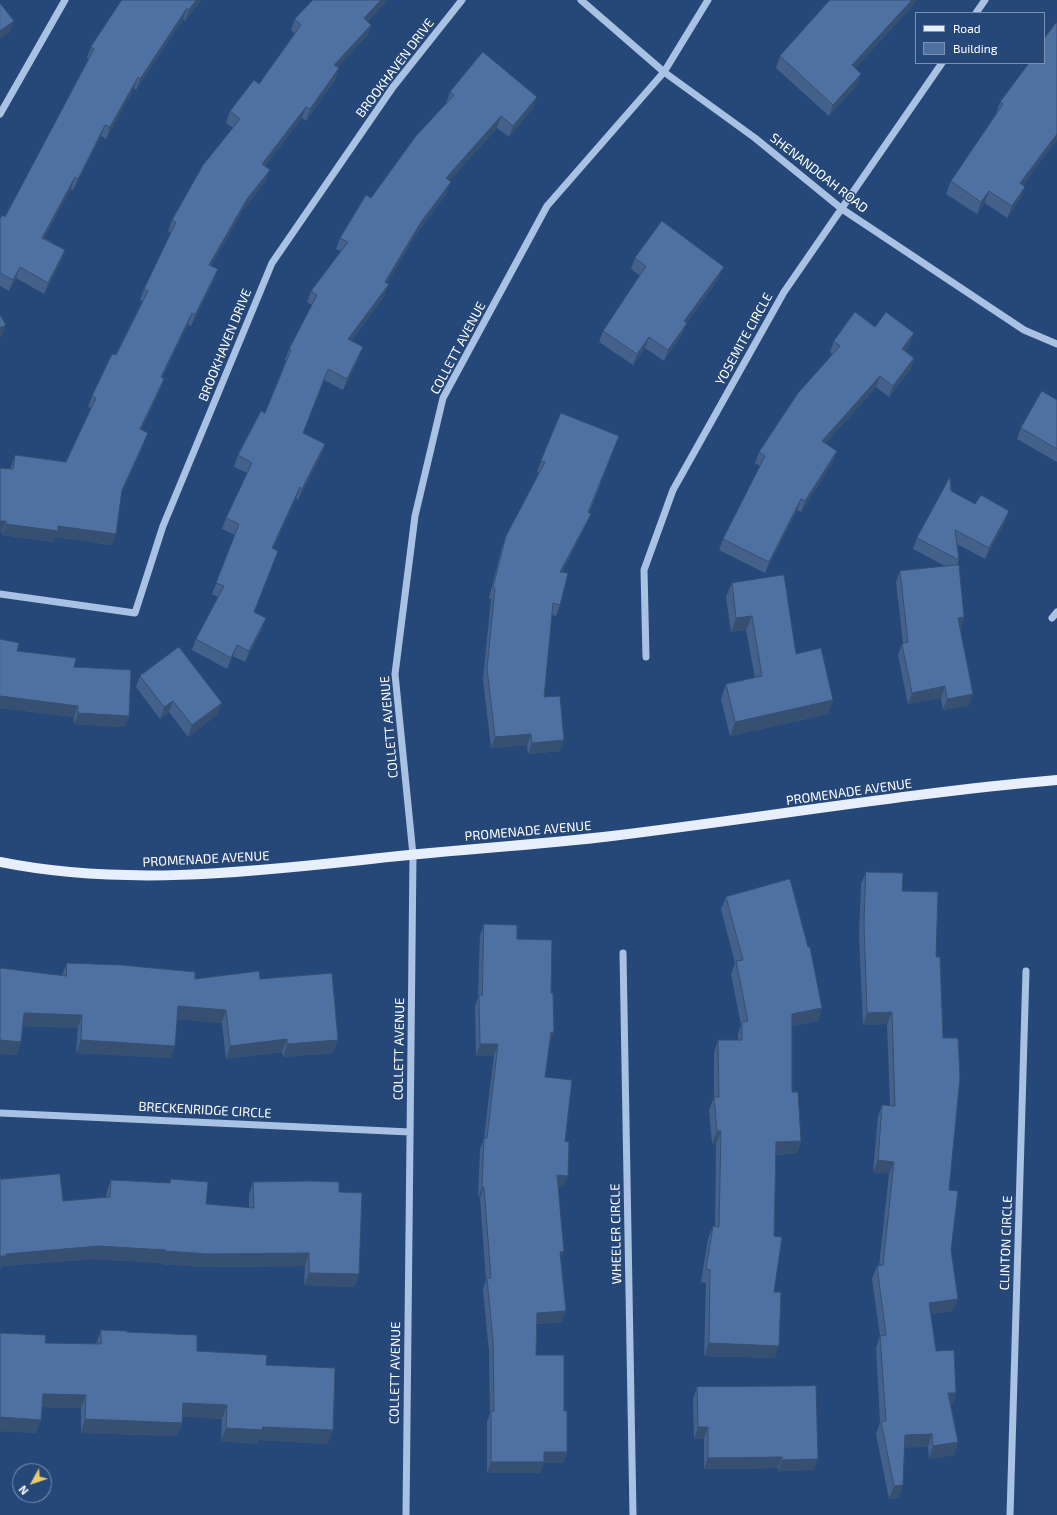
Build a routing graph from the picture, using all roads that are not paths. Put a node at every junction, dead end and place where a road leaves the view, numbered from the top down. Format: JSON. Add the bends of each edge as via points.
{"nodes":[{"id":1,"x":65,"y":0,"type":"edge"},
{"id":2,"x":462,"y":0,"type":"edge"},
{"id":3,"x":581,"y":0,"type":"edge"},
{"id":4,"x":708,"y":0,"type":"edge"},
{"id":5,"x":985,"y":0,"type":"edge"},
{"id":6,"x":977,"y":12,"type":"edge"},
{"id":7,"x":941,"y":64,"type":"edge"},
{"id":8,"x":664,"y":72,"type":"junction"},
{"id":9,"x":0,"y":114,"type":"edge"},
{"id":10,"x":842,"y":209,"type":"junction"},
{"id":11,"x":1057,"y":344,"type":"edge"},
{"id":12,"x":0,"y":594,"type":"edge"},
{"id":13,"x":646,"y":657,"type":"dead end"},
{"id":14,"x":1057,"y":780,"type":"edge"},
{"id":15,"x":413,"y":855,"type":"junction"},
{"id":16,"x":0,"y":862,"type":"edge"},
{"id":17,"x":623,"y":953,"type":"dead end"},
{"id":18,"x":1026,"y":971,"type":"dead end"},
{"id":19,"x":0,"y":1113,"type":"edge"},
{"id":20,"x":410,"y":1132,"type":"junction"},
{"id":21,"x":406,"y":1515,"type":"edge"},
{"id":22,"x":633,"y":1515,"type":"edge"},
{"id":23,"x":1010,"y":1515,"type":"edge"}],
"edges":[{"from":1,"to":9,"type":"street"},
{"from":2,"to":12,"type":"street","name":"BROOKHAVEN DRIVE","via":[[393,87],[272,263],[163,526],[135,613]]},
{"from":3,"to":8,"type":"street","name":"SHENANDOAH ROAD"},
{"from":4,"to":8,"type":"street","name":"COLLETT AVENUE"},
{"from":5,"to":6,"type":"street"},
{"from":7,"to":10,"type":"street","name":"YOSEMITE CIRCLE"},
{"from":8,"to":10,"type":"street","name":"SHENANDOAH ROAD","via":[[754,138]]},
{"from":8,"to":15,"type":"street","name":"COLLETT AVENUE","via":[[548,206],[443,398],[415,516],[395,674]]},
{"from":10,"to":11,"type":"street","name":"SHENANDOAH ROAD","via":[[1024,330]]},
{"from":10,"to":13,"type":"street","name":"YOSEMITE CIRCLE","via":[[784,292],[673,490],[644,570]]},
{"from":14,"to":15,"type":"main road","name":"PROMENADE AVENUE","via":[[988,786],[610,836]]},
{"from":15,"to":16,"type":"main road","name":"PROMENADE AVENUE","via":[[234,871],[129,876],[77,874]]},
{"from":15,"to":20,"type":"street","name":"COLLETT AVENUE"},
{"from":17,"to":22,"type":"street","name":"WHEELER CIRCLE"},
{"from":18,"to":23,"type":"street","name":"CLINTON CIRCLE"},
{"from":19,"to":20,"type":"street","name":"BRECKENRIDGE CIRCLE"},
{"from":20,"to":21,"type":"street","name":"COLLETT AVENUE"}]}
